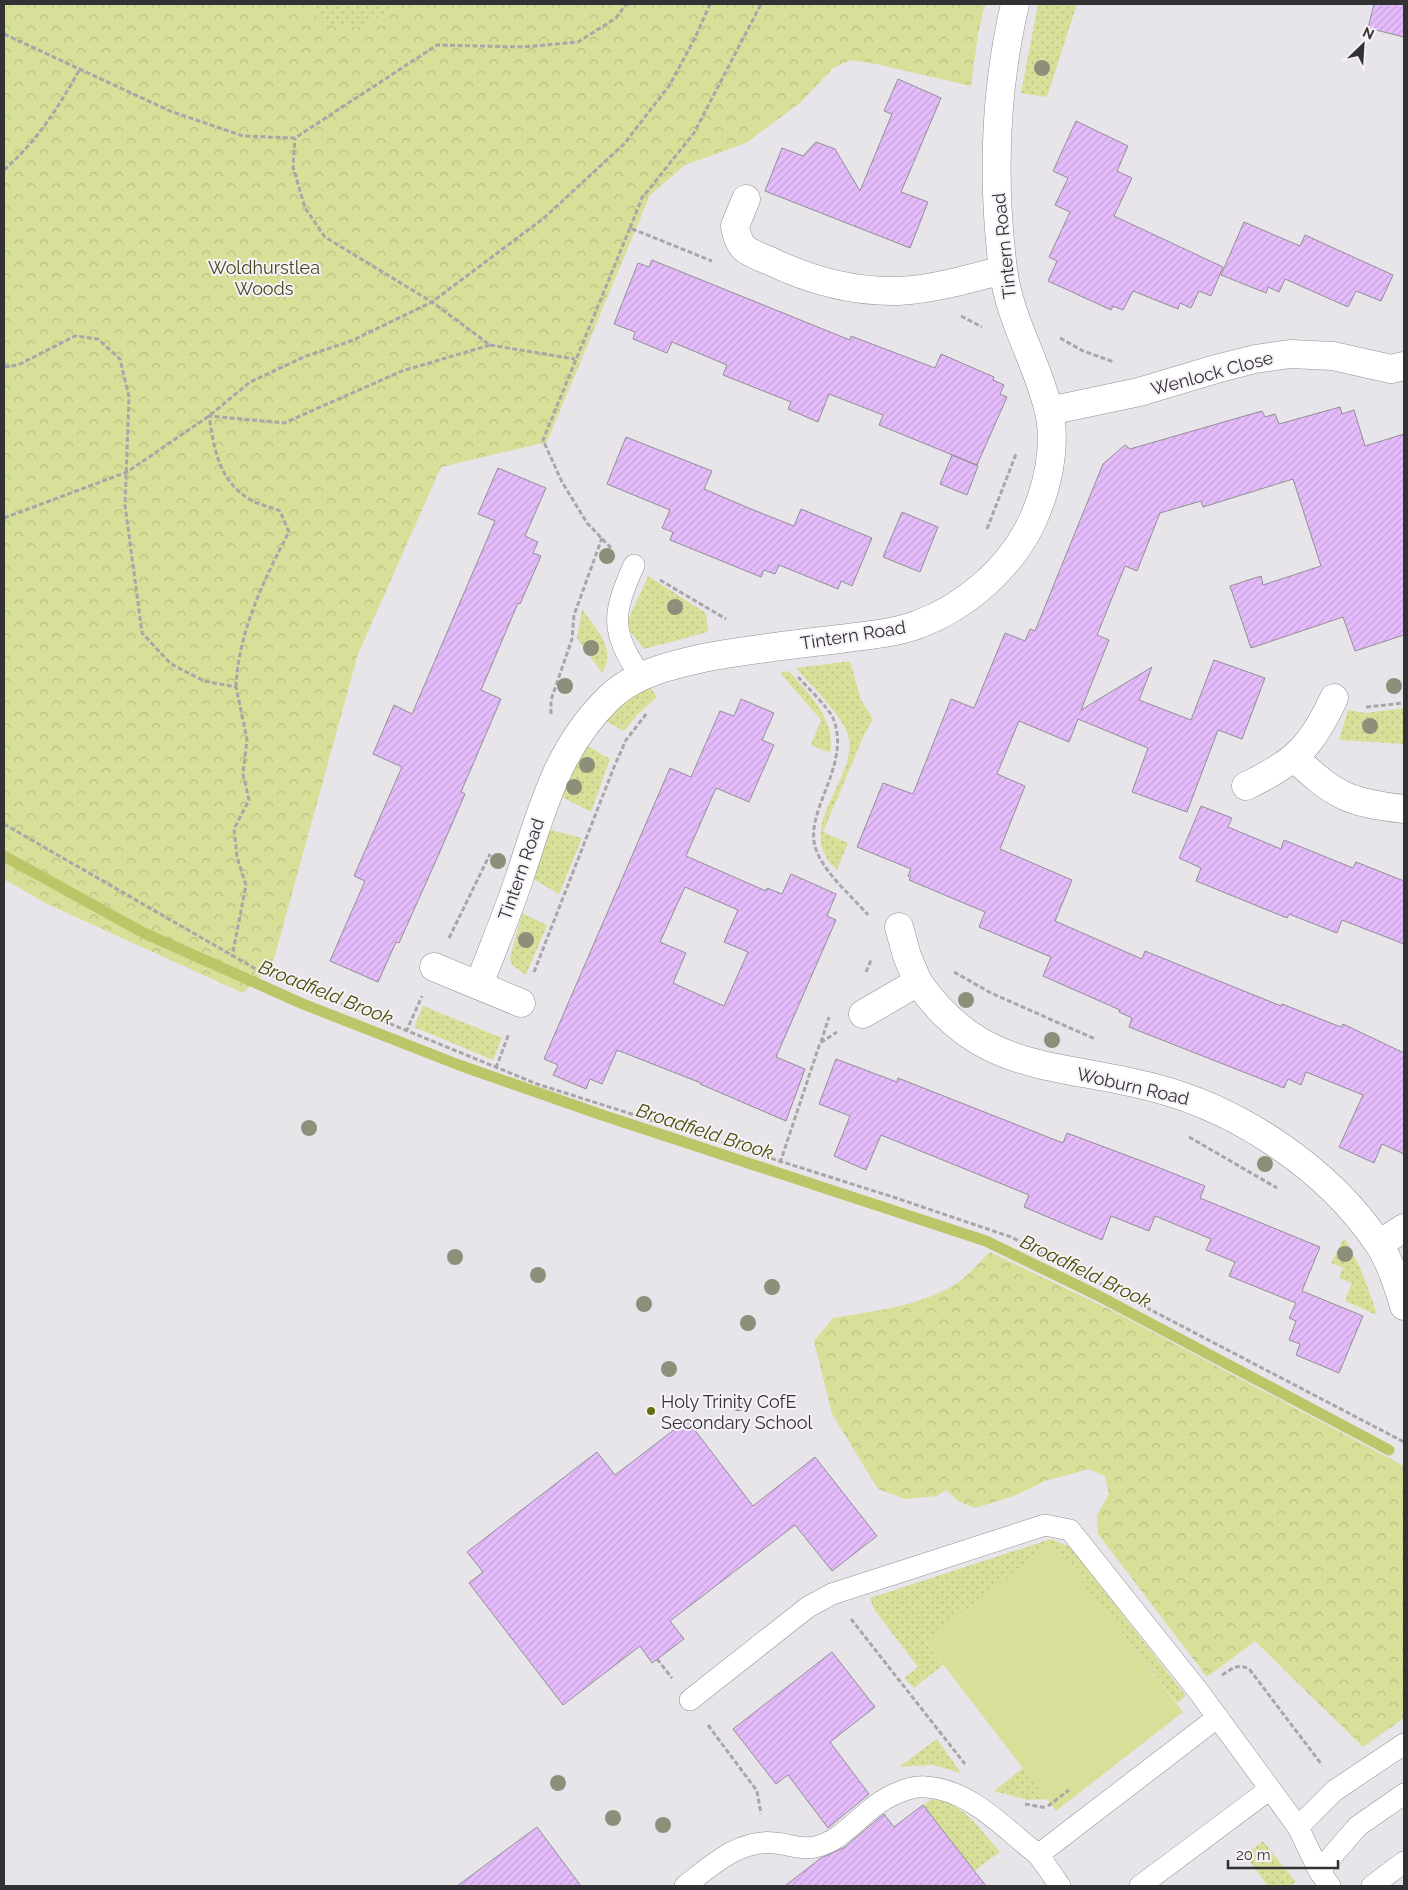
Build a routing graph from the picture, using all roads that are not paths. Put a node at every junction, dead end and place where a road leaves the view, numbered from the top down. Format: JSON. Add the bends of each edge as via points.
{"nodes":[{"id":1,"x":1015,"y":4,"type":"edge"},
{"id":2,"x":746,"y":200,"type":"dead end"},
{"id":3,"x":1003,"y":270,"type":"junction"},
{"id":4,"x":1404,"y":366,"type":"edge"},
{"id":5,"x":1049,"y":411,"type":"junction"},
{"id":6,"x":634,"y":565,"type":"road end"},
{"id":7,"x":641,"y":677,"type":"junction"},
{"id":8,"x":1334,"y":698,"type":"road end"},
{"id":9,"x":1295,"y":758,"type":"junction"},
{"id":10,"x":1246,"y":786,"type":"dead end"},
{"id":11,"x":1404,"y":808,"type":"edge"},
{"id":12,"x":899,"y":927,"type":"road end"},
{"id":13,"x":434,"y":967,"type":"dead end"},
{"id":14,"x":918,"y":982,"type":"junction"},
{"id":15,"x":479,"y":985,"type":"junction"},
{"id":16,"x":521,"y":1003,"type":"road end"},
{"id":17,"x":863,"y":1014,"type":"road end"},
{"id":18,"x":1404,"y":1228,"type":"edge"},
{"id":19,"x":1378,"y":1244,"type":"junction"},
{"id":20,"x":1404,"y":1306,"type":"edge"},
{"id":21,"x":690,"y":1700,"type":"road end"},
{"id":22,"x":1218,"y":1717,"type":"junction"},
{"id":23,"x":1404,"y":1744,"type":"edge"},
{"id":24,"x":1270,"y":1789,"type":"junction"},
{"id":25,"x":1404,"y":1794,"type":"edge"},
{"id":26,"x":1298,"y":1827,"type":"junction"},
{"id":27,"x":1036,"y":1854,"type":"junction"},
{"id":28,"x":1404,"y":1862,"type":"edge"},
{"id":29,"x":1325,"y":1879,"type":"edge"},
{"id":30,"x":685,"y":1886,"type":"edge"},
{"id":31,"x":1060,"y":1886,"type":"edge"},
{"id":32,"x":1140,"y":1886,"type":"edge"},
{"id":33,"x":1372,"y":1886,"type":"edge"}],
"edges":[{"from":1,"to":3,"type":"street","name":"Tintern Road","via":[[1002,65],[998,114]]},
{"from":2,"to":3,"type":"street","via":[[735,226],[737,236],[750,252],[818,280],[857,288],[898,291],[937,286]]},
{"from":3,"to":5,"type":"street","name":"Tintern Road","via":[[1011,313]]},
{"from":4,"to":5,"type":"street","name":"Wenlock Close","via":[[1391,369],[1334,356],[1290,354],[1255,359],[1097,402]]},
{"from":5,"to":7,"type":"street","name":"Tintern Road","via":[[1053,450],[1043,492],[1030,525],[1012,554],[987,583],[956,606],[918,625],[878,634],[680,663]]},
{"from":6,"to":7,"type":"lane","via":[[621,593],[616,618],[625,654]]},
{"from":7,"to":15,"type":"street","name":"Tintern Road","via":[[613,694],[590,719],[550,784]]},
{"from":8,"to":9,"type":"street","via":[[1315,734]]},
{"from":9,"to":10,"type":"street"},
{"from":9,"to":11,"type":"street","via":[[1328,788],[1345,798],[1368,805]]},
{"from":12,"to":14,"type":"street","name":"Woburn Road"},
{"from":13,"to":15,"type":"street"},
{"from":14,"to":17,"type":"street"},
{"from":14,"to":19,"type":"street","name":"Woburn Road","via":[[934,1006],[964,1031],[979,1042],[1010,1056],[1052,1069],[1155,1088],[1195,1100],[1234,1118],[1273,1142],[1310,1171],[1342,1200]]},
{"from":15,"to":16,"type":"street"},
{"from":18,"to":19,"type":"street"},
{"from":19,"to":20,"type":"street","name":"Woburn Road","via":[[1400,1289]]},
{"from":21,"to":22,"type":"lane","via":[[808,1607],[832,1594],[1045,1526],[1070,1530]]},
{"from":22,"to":24,"type":"lane"},
{"from":22,"to":27,"type":"lane"},
{"from":23,"to":26,"type":"lane","via":[[1334,1791]]},
{"from":24,"to":26,"type":"lane"},
{"from":24,"to":32,"type":"lane"},
{"from":25,"to":29,"type":"lane","via":[[1358,1826]]},
{"from":26,"to":29,"type":"lane"},
{"from":27,"to":30,"type":"lane","via":[[970,1801],[947,1791],[926,1787],[906,1790],[885,1799],[838,1838],[803,1849],[765,1842],[747,1846],[725,1856]]},
{"from":27,"to":31,"type":"lane"},
{"from":28,"to":33,"type":"lane"}]}
